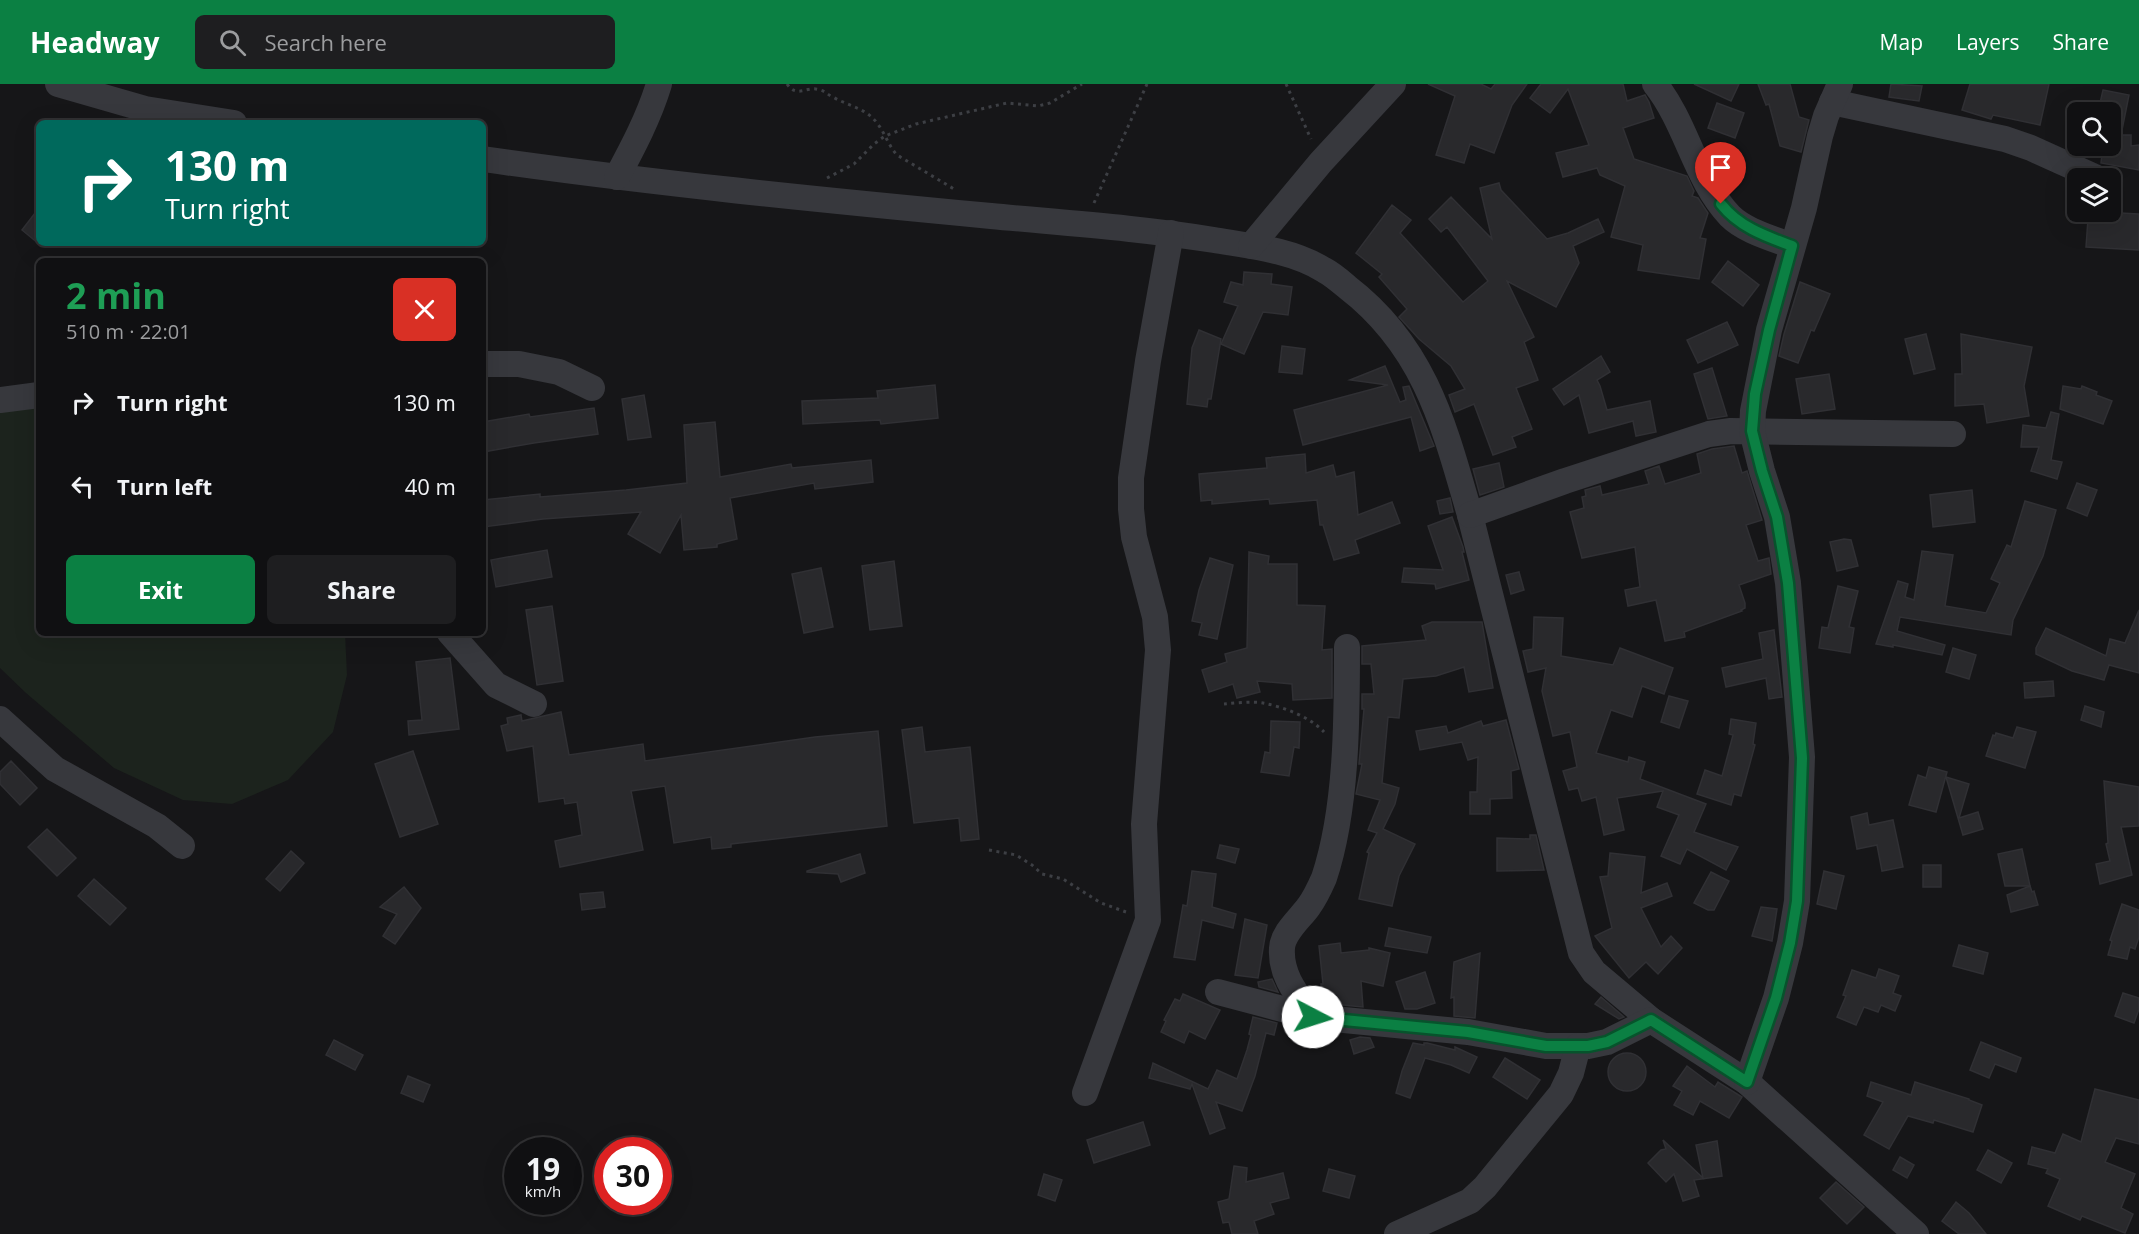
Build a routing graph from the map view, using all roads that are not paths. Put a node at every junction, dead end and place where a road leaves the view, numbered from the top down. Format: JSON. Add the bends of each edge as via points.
{"nodes":[{"id":1,"x":58,"y":84,"type":"edge"},
{"id":2,"x":659,"y":84,"type":"edge"},
{"id":3,"x":1393,"y":84,"type":"edge"},
{"id":4,"x":1655,"y":84,"type":"edge"},
{"id":5,"x":1836,"y":93,"type":"edge"},
{"id":6,"x":215,"y":120,"type":"edge"},
{"id":7,"x":486,"y":159,"type":"edge"},
{"id":8,"x":2075,"y":168,"type":"edge"},
{"id":9,"x":617,"y":177,"type":"junction"},
{"id":10,"x":1171,"y":233,"type":"junction"},
{"id":11,"x":1251,"y":246,"type":"junction"},
{"id":12,"x":1792,"y":246,"type":"junction"},
{"id":13,"x":486,"y":364,"type":"edge"},
{"id":14,"x":592,"y":388,"type":"dead end"},
{"id":15,"x":36,"y":395,"type":"edge"},
{"id":16,"x":0,"y":400,"type":"edge"},
{"id":17,"x":1752,"y":431,"type":"junction"},
{"id":18,"x":1953,"y":434,"type":"dead end"},
{"id":19,"x":1470,"y":514,"type":"junction"},
{"id":20,"x":453,"y":636,"type":"edge"},
{"id":21,"x":1347,"y":647,"type":"dead end"},
{"id":22,"x":534,"y":704,"type":"dead end"},
{"id":23,"x":0,"y":719,"type":"edge"},
{"id":24,"x":182,"y":846,"type":"dead end"},
{"id":25,"x":1218,"y":992,"type":"dead end"},
{"id":26,"x":1313,"y":1017,"type":"junction"},
{"id":27,"x":1651,"y":1020,"type":"junction"},
{"id":28,"x":1578,"y":1046,"type":"junction"},
{"id":29,"x":1747,"y":1082,"type":"junction"},
{"id":30,"x":1085,"y":1094,"type":"dead end"},
{"id":31,"x":1397,"y":1234,"type":"edge"},
{"id":32,"x":1916,"y":1234,"type":"edge"}],
"edges":[{"from":1,"to":6,"type":"street","via":[[145,109]]},
{"from":2,"to":9,"type":"street","via":[[640,135]]},
{"from":3,"to":11,"type":"street"},
{"from":4,"to":12,"type":"street","via":[[1681,125],[1711,191],[1731,217]]},
{"from":5,"to":8,"type":"street","via":[[2006,139]]},
{"from":5,"to":12,"type":"street","via":[[1820,136]]},
{"from":7,"to":9,"type":"street"},
{"from":9,"to":10,"type":"street"},
{"from":10,"to":11,"type":"street"},
{"from":10,"to":30,"type":"street","via":[[1131,478],[1134,537],[1155,617],[1158,650],[1144,824],[1148,920]]},
{"from":11,"to":19,"type":"street","via":[[1293,256],[1324,269],[1392,329],[1427,385]]},
{"from":12,"to":17,"type":"street","via":[[1755,394]]},
{"from":13,"to":14,"type":"street","via":[[519,364],[559,372]]},
{"from":15,"to":16,"type":"street"},
{"from":17,"to":18,"type":"street"},
{"from":17,"to":19,"type":"street","via":[[1709,434]]},
{"from":17,"to":29,"type":"street","via":[[1777,517],[1788,583],[1802,758],[1797,901],[1790,943]]},
{"from":19,"to":27,"type":"street","via":[[1581,953],[1594,972]]},
{"from":20,"to":22,"type":"street","via":[[496,685]]},
{"from":21,"to":26,"type":"street","via":[[1347,710],[1338,823],[1323,879],[1310,906],[1282,944],[1286,977]]},
{"from":23,"to":24,"type":"street","via":[[55,769],[157,826]]},
{"from":25,"to":26,"type":"street"},
{"from":26,"to":28,"type":"street","via":[[1468,1032],[1546,1046]]},
{"from":27,"to":28,"type":"street","via":[[1607,1042]]},
{"from":27,"to":29,"type":"street"},
{"from":28,"to":31,"type":"street","via":[[1561,1094],[1485,1188],[1470,1201]]},
{"from":29,"to":32,"type":"street"}]}
